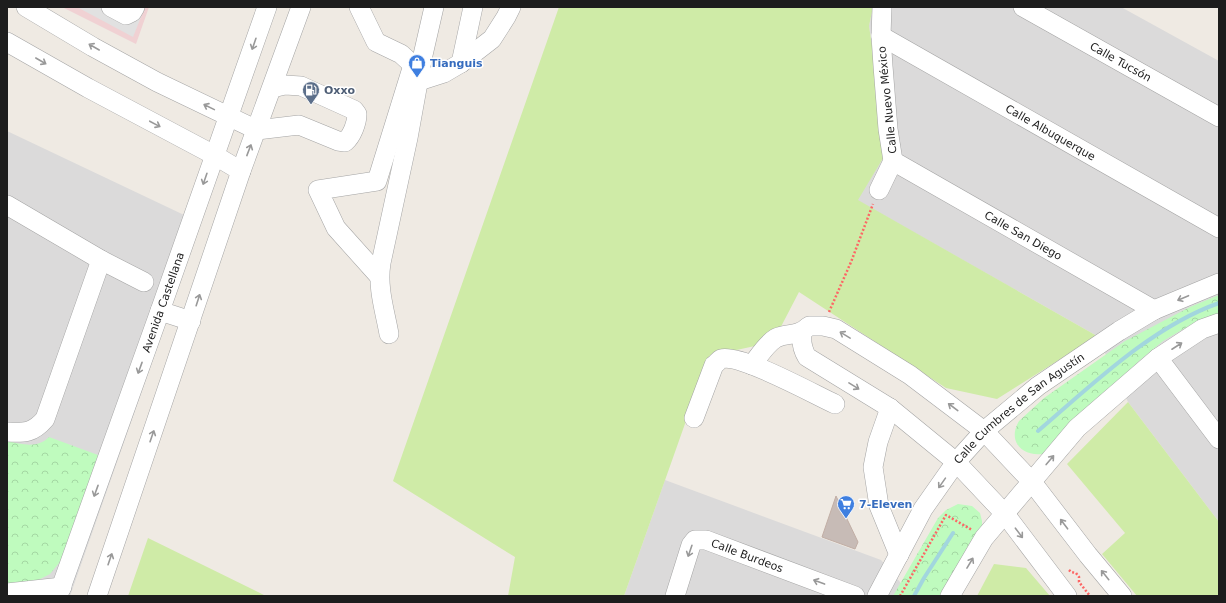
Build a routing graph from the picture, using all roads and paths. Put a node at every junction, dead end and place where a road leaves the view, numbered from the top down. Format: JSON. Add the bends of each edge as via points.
{"nodes":[{"id":1,"x":26,"y":7,"type":"edge"},
{"id":2,"x":111,"y":7,"type":"edge"},
{"id":3,"x":135,"y":7,"type":"edge"},
{"id":4,"x":266,"y":7,"type":"edge"},
{"id":5,"x":301,"y":7,"type":"edge"},
{"id":6,"x":434,"y":7,"type":"edge"},
{"id":7,"x":473,"y":7,"type":"edge"},
{"id":8,"x":511,"y":7,"type":"edge"},
{"id":9,"x":882,"y":7,"type":"edge"},
{"id":10,"x":1023,"y":7,"type":"edge"},
{"id":11,"x":364,"y":9,"type":"edge"},
{"id":12,"x":881,"y":36,"type":"junction"},
{"id":13,"x":7,"y":42,"type":"edge"},
{"id":14,"x":461,"y":63,"type":"junction"},
{"id":15,"x":419,"y":81,"type":"junction"},
{"id":16,"x":272,"y":88,"type":"junction"},
{"id":17,"x":228,"y":117,"type":"junction"},
{"id":18,"x":1219,"y":117,"type":"edge"},
{"id":19,"x":257,"y":130,"type":"junction"},
{"id":20,"x":214,"y":155,"type":"junction"},
{"id":21,"x":893,"y":160,"type":"junction"},
{"id":22,"x":241,"y":171,"type":"junction"},
{"id":23,"x":879,"y":190,"type":"joint"},
{"id":24,"x":7,"y":205,"type":"edge"},
{"id":25,"x":1219,"y":228,"type":"edge"},
{"id":26,"x":101,"y":260,"type":"junction"},
{"id":27,"x":379,"y":276,"type":"junction"},
{"id":28,"x":144,"y":282,"type":"dead end"},
{"id":29,"x":1219,"y":282,"type":"edge"},
{"id":30,"x":1154,"y":310,"type":"junction"},
{"id":31,"x":160,"y":311,"type":"junction"},
{"id":32,"x":191,"y":321,"type":"junction"},
{"id":33,"x":1219,"y":323,"type":"edge"},
{"id":34,"x":823,"y":326,"type":"junction"},
{"id":35,"x":802,"y":332,"type":"junction"},
{"id":36,"x":389,"y":334,"type":"dead end"},
{"id":37,"x":1158,"y":358,"type":"junction"},
{"id":38,"x":752,"y":364,"type":"junction"},
{"id":39,"x":835,"y":404,"type":"dead end"},
{"id":40,"x":890,"y":408,"type":"junction"},
{"id":41,"x":694,"y":418,"type":"dead end"},
{"id":42,"x":984,"y":431,"type":"junction"},
{"id":43,"x":7,"y":432,"type":"edge"},
{"id":44,"x":1219,"y":439,"type":"edge"},
{"id":45,"x":956,"y":462,"type":"junction"},
{"id":46,"x":1032,"y":482,"type":"junction"},
{"id":47,"x":1005,"y":514,"type":"junction"},
{"id":48,"x":984,"y":538,"type":"junction"},
{"id":49,"x":899,"y":554,"type":"junction"},
{"id":50,"x":1070,"y":572,"type":"dead end"},
{"id":51,"x":60,"y":592,"type":"edge"},
{"id":52,"x":7,"y":593,"type":"edge"},
{"id":53,"x":97,"y":596,"type":"edge"},
{"id":54,"x":675,"y":596,"type":"edge"},
{"id":55,"x":855,"y":596,"type":"edge"},
{"id":56,"x":877,"y":596,"type":"edge"},
{"id":57,"x":900,"y":596,"type":"edge"},
{"id":58,"x":950,"y":596,"type":"edge"},
{"id":59,"x":1067,"y":596,"type":"edge"},
{"id":60,"x":1090,"y":596,"type":"edge"},
{"id":61,"x":1122,"y":596,"type":"edge"}],
"edges":[{"from":17,"to":1,"type":"street","one_way":true,"via":[[93,47]]},
{"from":2,"to":3,"type":"street","via":[[126,15]]},
{"from":4,"to":17,"type":"street","name":"Avenida Castellana","one_way":true},
{"from":5,"to":16,"type":"street"},
{"from":6,"to":15,"type":"street"},
{"from":7,"to":14,"type":"street"},
{"from":8,"to":14,"type":"street","via":[[492,39]]},
{"from":9,"to":12,"type":"street","name":"Calle Nuevo México"},
{"from":10,"to":18,"type":"street","name":"Calle Tucsón"},
{"from":11,"to":27,"type":"street","via":[[376,42],[401,54],[413,65],[377,181],[318,190],[336,228]]},
{"from":12,"to":21,"type":"street","name":"Calle Nuevo México"},
{"from":12,"to":25,"type":"street","name":"Calle Albuquerque"},
{"from":13,"to":20,"type":"street","one_way":true},
{"from":14,"to":15,"type":"street","via":[[444,73]]},
{"from":15,"to":27,"type":"street"},
{"from":16,"to":19,"type":"street"},
{"from":16,"to":19,"type":"street","via":[[291,84],[301,86],[354,110],[357,119],[349,139],[345,142],[299,125]]},
{"from":17,"to":19,"type":"street"},
{"from":17,"to":20,"type":"street","name":"Avenida Castellana"},
{"from":22,"to":19,"type":"street","one_way":true},
{"from":20,"to":22,"type":"street"},
{"from":20,"to":31,"type":"street","name":"Avenida Castellana","one_way":true},
{"from":21,"to":23,"type":"street","name":"Calle Nuevo México"},
{"from":21,"to":30,"type":"street","name":"Calle San Diego"},
{"from":32,"to":22,"type":"street","one_way":true},
{"from":23,"to":34,"type":"path"},
{"from":24,"to":26,"type":"street"},
{"from":26,"to":28,"type":"street"},
{"from":26,"to":43,"type":"street","via":[[45,419],[37,428],[27,432]]},
{"from":27,"to":36,"type":"street"},
{"from":29,"to":30,"type":"street","name":"Calle Cumbres de San Agustín","one_way":true},
{"from":30,"to":42,"type":"street","name":"Calle Cumbres de San Agustín","via":[[1038,386]]},
{"from":31,"to":32,"type":"street"},
{"from":31,"to":51,"type":"street","name":"Avenida Castellana","one_way":true},
{"from":53,"to":32,"type":"street","one_way":true},
{"from":37,"to":33,"type":"street","one_way":true,"via":[[1202,329]]},
{"from":34,"to":35,"type":"street","via":[[808,326]]},
{"from":42,"to":34,"type":"street","one_way":true,"via":[[910,375],[836,329]]},
{"from":35,"to":38,"type":"street","via":[[776,338]]},
{"from":35,"to":40,"type":"street","one_way":true,"via":[[801,342],[807,357]]},
{"from":37,"to":44,"type":"street"},
{"from":46,"to":37,"type":"street","one_way":true,"via":[[1077,428]]},
{"from":38,"to":39,"type":"street"},
{"from":38,"to":41,"type":"street","via":[[721,359],[714,365]]},
{"from":40,"to":45,"type":"street"},
{"from":40,"to":49,"type":"street","via":[[878,442],[873,467],[879,506]]},
{"from":42,"to":45,"type":"street","name":"Calle Cumbres de San Agustín"},
{"from":42,"to":46,"type":"street"},
{"from":45,"to":47,"type":"street"},
{"from":45,"to":49,"type":"street","name":"Calle Cumbres de San Agustín","one_way":true,"via":[[923,509]]},
{"from":46,"to":47,"type":"street"},
{"from":61,"to":46,"type":"street","one_way":true},
{"from":47,"to":48,"type":"street"},
{"from":47,"to":59,"type":"street","one_way":true},
{"from":48,"to":57,"type":"path","via":[[946,514]]},
{"from":58,"to":48,"type":"street","one_way":true},
{"from":49,"to":56,"type":"street","name":"Calle Cumbres de San Agustín"},
{"from":50,"to":60,"type":"path","via":[[1076,573],[1078,582]]},
{"from":51,"to":52,"type":"street"},
{"from":55,"to":54,"type":"street","name":"Calle Burdeos","one_way":true,"via":[[698,539],[691,545]]}]}
